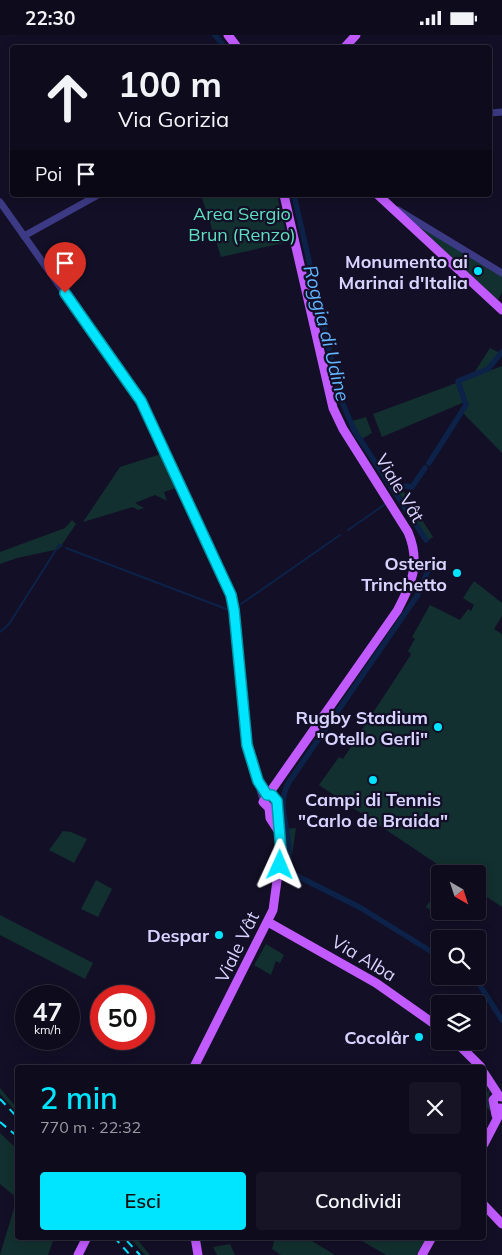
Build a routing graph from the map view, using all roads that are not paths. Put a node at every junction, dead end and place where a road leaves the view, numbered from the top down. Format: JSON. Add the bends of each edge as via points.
{"nodes":[{"id":1,"x":228,"y":35,"type":"edge"},
{"id":2,"x":356,"y":35,"type":"edge"},
{"id":3,"x":236,"y":45,"type":"edge"},
{"id":4,"x":347,"y":45,"type":"edge"},
{"id":5,"x":94,"y":197,"type":"edge"},
{"id":6,"x":284,"y":197,"type":"edge"},
{"id":7,"x":380,"y":197,"type":"edge"},
{"id":8,"x":0,"y":202,"type":"edge"},
{"id":9,"x":387,"y":203,"type":"junction"},
{"id":10,"x":24,"y":236,"type":"junction"},
{"id":11,"x":502,"y":273,"type":"edge"},
{"id":12,"x":502,"y":310,"type":"edge"},
{"id":13,"x":270,"y":800,"type":"junction"},
{"id":14,"x":268,"y":922,"type":"junction"},
{"id":15,"x":431,"y":1022,"type":"edge"},
{"id":16,"x":465,"y":1050,"type":"edge"},
{"id":17,"x":195,"y":1065,"type":"edge"},
{"id":18,"x":479,"y":1065,"type":"edge"},
{"id":19,"x":486,"y":1076,"type":"edge"},
{"id":20,"x":499,"y":1102,"type":"edge"},
{"id":21,"x":486,"y":1140,"type":"edge"},
{"id":22,"x":486,"y":1207,"type":"edge"},
{"id":23,"x":502,"y":1224,"type":"edge"},
{"id":24,"x":86,"y":1240,"type":"edge"},
{"id":25,"x":196,"y":1240,"type":"edge"},
{"id":26,"x":430,"y":1240,"type":"edge"},
{"id":27,"x":78,"y":1255,"type":"edge"},
{"id":28,"x":198,"y":1255,"type":"edge"},
{"id":29,"x":422,"y":1255,"type":"edge"}],
"edges":[{"from":1,"to":3,"type":"main road"},
{"from":2,"to":4,"type":"main road"},
{"from":5,"to":10,"type":"street"},
{"from":6,"to":13,"type":"main road","name":"Viale Vât","via":[[333,408],[401,519],[415,550],[416,561],[397,611],[284,772]]},
{"from":7,"to":9,"type":"main road"},
{"from":8,"to":10,"type":"street"},
{"from":9,"to":11,"type":"street"},
{"from":9,"to":12,"type":"main road"},
{"from":10,"to":13,"type":"street","via":[[141,401],[231,595],[247,745],[260,784]]},
{"from":13,"to":14,"type":"main road","name":"Viale Vât","via":[[281,851],[275,903]]},
{"from":14,"to":15,"type":"main road","name":"Via Alba","via":[[376,983]]},
{"from":14,"to":17,"type":"main road","name":"Viale Vât"},
{"from":16,"to":18,"type":"main road"},
{"from":19,"to":20,"type":"main road"},
{"from":20,"to":21,"type":"main road","via":[[496,1120]]},
{"from":22,"to":23,"type":"main road"},
{"from":24,"to":27,"type":"main road"},
{"from":25,"to":28,"type":"main road"},
{"from":26,"to":29,"type":"main road"}]}
